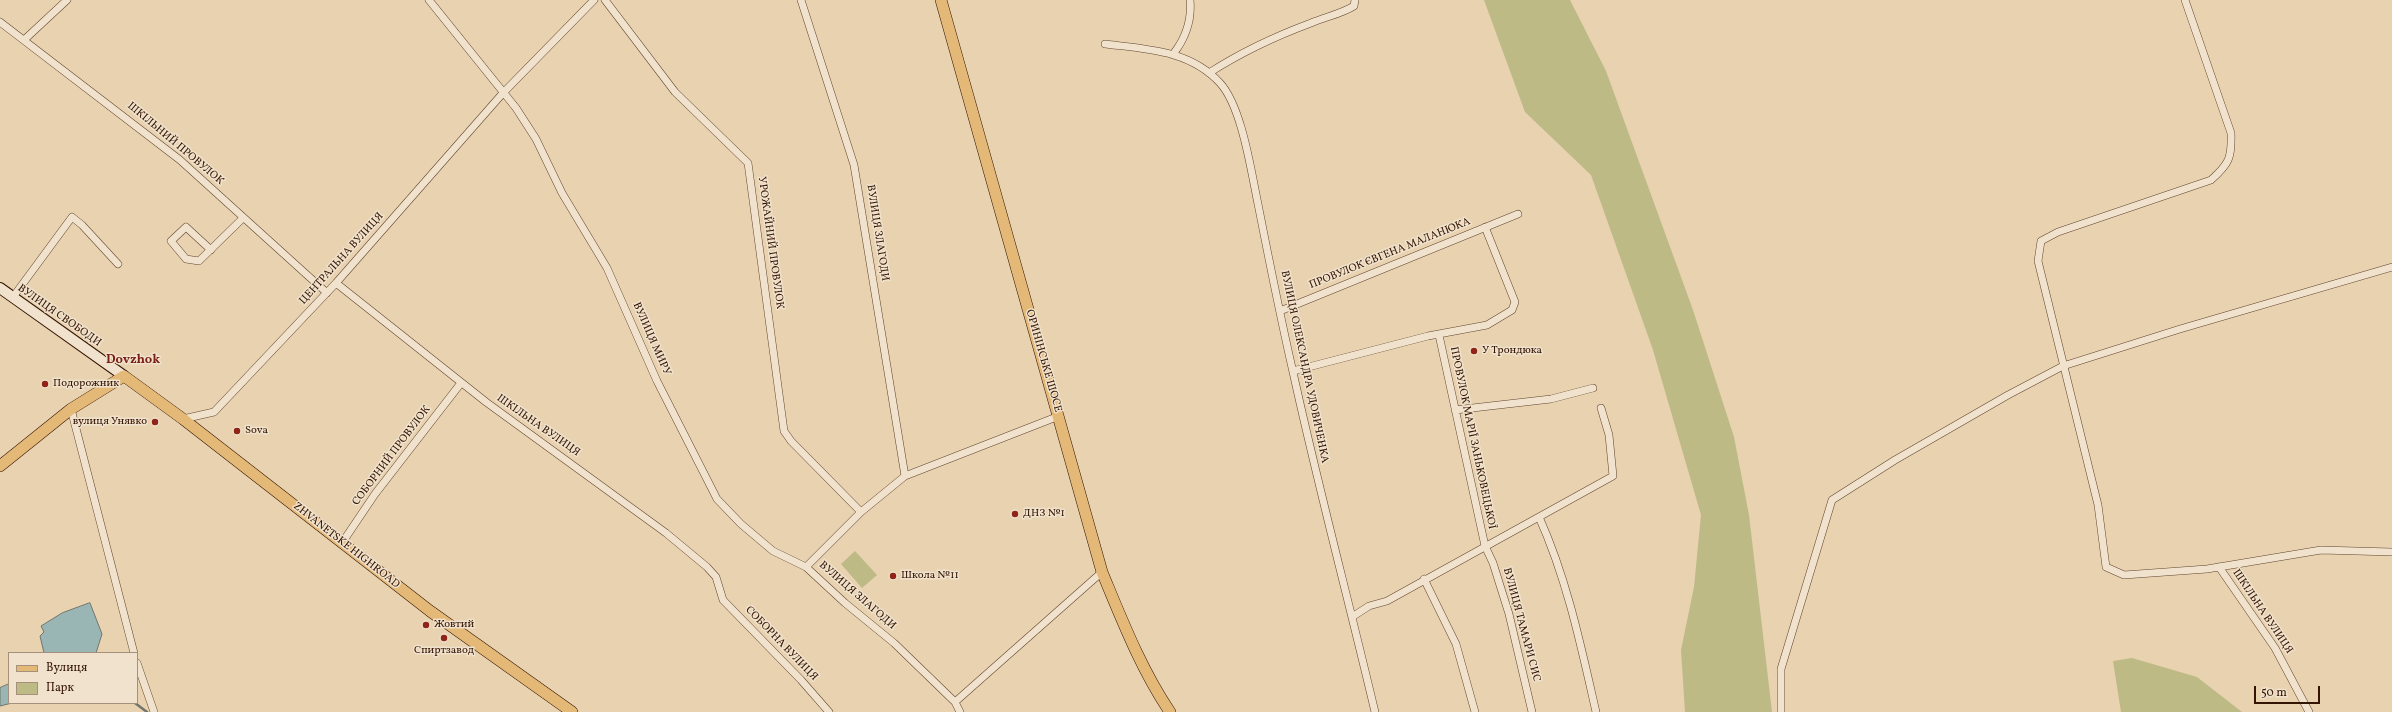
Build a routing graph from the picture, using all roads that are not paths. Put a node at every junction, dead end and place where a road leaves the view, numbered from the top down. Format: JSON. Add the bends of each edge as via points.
{"nodes":[{"id":1,"x":67,"y":0,"type":"edge"},
{"id":2,"x":429,"y":0,"type":"edge"},
{"id":3,"x":594,"y":0,"type":"edge"},
{"id":4,"x":605,"y":0,"type":"edge"},
{"id":5,"x":801,"y":0,"type":"edge"},
{"id":6,"x":941,"y":0,"type":"edge"},
{"id":7,"x":1190,"y":0,"type":"edge"},
{"id":8,"x":1355,"y":0,"type":"edge"},
{"id":9,"x":2185,"y":0,"type":"edge"},
{"id":10,"x":0,"y":22,"type":"edge"},
{"id":11,"x":24,"y":40,"type":"junction"},
{"id":12,"x":1105,"y":44,"type":"dead end"},
{"id":13,"x":1174,"y":53,"type":"junction"},
{"id":14,"x":1209,"y":73,"type":"junction"},
{"id":15,"x":503,"y":93,"type":"junction"},
{"id":16,"x":1518,"y":214,"type":"dead end"},
{"id":17,"x":243,"y":218,"type":"junction"},
{"id":18,"x":1485,"y":227,"type":"junction"},
{"id":19,"x":211,"y":250,"type":"junction"},
{"id":20,"x":118,"y":264,"type":"dead end"},
{"id":21,"x":2392,"y":267,"type":"edge"},
{"id":22,"x":336,"y":283,"type":"junction"},
{"id":23,"x":0,"y":288,"type":"edge"},
{"id":24,"x":327,"y":293,"type":"junction"},
{"id":25,"x":13,"y":297,"type":"junction"},
{"id":26,"x":1515,"y":308,"type":"joint"},
{"id":27,"x":1280,"y":311,"type":"junction"},
{"id":28,"x":1439,"y":335,"type":"junction"},
{"id":29,"x":2063,"y":366,"type":"junction"},
{"id":30,"x":1293,"y":371,"type":"junction"},
{"id":31,"x":124,"y":376,"type":"junction"},
{"id":32,"x":462,"y":383,"type":"junction"},
{"id":33,"x":1592,"y":388,"type":"dead end"},
{"id":34,"x":1601,"y":408,"type":"dead end"},
{"id":35,"x":71,"y":409,"type":"junction"},
{"id":36,"x":1455,"y":410,"type":"junction"},
{"id":37,"x":1059,"y":416,"type":"junction"},
{"id":38,"x":183,"y":419,"type":"junction"},
{"id":39,"x":0,"y":466,"type":"edge"},
{"id":40,"x":905,"y":476,"type":"junction"},
{"id":41,"x":861,"y":512,"type":"junction"},
{"id":42,"x":1539,"y":517,"type":"junction"},
{"id":43,"x":342,"y":543,"type":"junction"},
{"id":44,"x":1485,"y":546,"type":"junction"},
{"id":45,"x":2392,"y":552,"type":"edge"},
{"id":46,"x":806,"y":567,"type":"junction"},
{"id":47,"x":2219,"y":567,"type":"junction"},
{"id":48,"x":1102,"y":572,"type":"junction"},
{"id":49,"x":1424,"y":579,"type":"junction"},
{"id":50,"x":720,"y":591,"type":"joint"},
{"id":51,"x":1352,"y":617,"type":"junction"},
{"id":52,"x":134,"y":652,"type":"edge"},
{"id":53,"x":138,"y":666,"type":"edge"},
{"id":54,"x":955,"y":702,"type":"junction"},
{"id":55,"x":154,"y":712,"type":"edge"},
{"id":56,"x":572,"y":712,"type":"edge"},
{"id":57,"x":829,"y":712,"type":"edge"},
{"id":58,"x":960,"y":712,"type":"edge"},
{"id":59,"x":1170,"y":712,"type":"edge"},
{"id":60,"x":1374,"y":712,"type":"edge"},
{"id":61,"x":1475,"y":712,"type":"edge"},
{"id":62,"x":1532,"y":712,"type":"edge"},
{"id":63,"x":1596,"y":712,"type":"edge"},
{"id":64,"x":1781,"y":712,"type":"edge"},
{"id":65,"x":2309,"y":712,"type":"edge"}],
"edges":[{"from":1,"to":11,"type":"street"},
{"from":2,"to":15,"type":"street","name":"ВУЛИЦЯ МИРУ"},
{"from":3,"to":15,"type":"street","name":"ЦЕНТРАЛЬНА ВУЛИЦЯ"},
{"from":4,"to":41,"type":"street","name":"УРОЖАЙНИЙ ПРОВУЛОК","via":[[675,92],[748,163],[784,431]]},
{"from":5,"to":40,"type":"street","name":"ВУЛИЦЯ ЗЛАГОДИ","via":[[856,172]]},
{"from":6,"to":37,"type":"main road","name":"ОРИНІНСЬКЕ ШОСЕ"},
{"from":7,"to":13,"type":"street","via":[[1190,22],[1182,42]]},
{"from":8,"to":14,"type":"street","via":[[1354,6],[1348,10],[1310,23],[1230,60]]},
{"from":9,"to":29,"type":"street","via":[[2231,133],[2232,152],[2226,167],[2211,180],[2058,232],[2041,241],[2038,260]]},
{"from":10,"to":11,"type":"street","name":"ШКІЛЬНИЙ ПРОВУЛОК"},
{"from":11,"to":17,"type":"street","name":"ШКІЛЬНИЙ ПРОВУЛОК","via":[[180,160]]},
{"from":12,"to":13,"type":"street","name":"ВУЛИЦЯ ОЛЕКСАНДРА УДОВИЧЕНКА"},
{"from":13,"to":14,"type":"street","name":"ВУЛИЦЯ ОЛЕКСАНДРА УДОВИЧЕНКА"},
{"from":14,"to":27,"type":"street","name":"ВУЛИЦЯ ОЛЕКСАНДРА УДОВИЧЕНКА","via":[[1228,94],[1235,108]]},
{"from":15,"to":22,"type":"street","name":"ЦЕНТРАЛЬНА ВУЛИЦЯ"},
{"from":15,"to":46,"type":"street","name":"ВУЛИЦЯ МИРУ","via":[[526,122],[562,193],[607,268],[657,381],[711,490],[730,512],[773,550]]},
{"from":16,"to":18,"type":"street","name":"ПРОВУЛОК ЄВГЕНА МАЛАНЮКА"},
{"from":17,"to":19,"type":"street"},
{"from":17,"to":24,"type":"street","name":"ШКІЛЬНИЙ ПРОВУЛОК"},
{"from":18,"to":26,"type":"street","name":"ПРОВУЛОК ЄВГЕНА МАЛАНЮКА","via":[[1515,302]]},
{"from":18,"to":27,"type":"street","name":"ПРОВУЛОК ЄВГЕНА МАЛАНЮКА"},
{"from":19,"to":19,"type":"street","via":[[186,227],[171,241],[186,259],[194,262],[199,262]]},
{"from":20,"to":25,"type":"street","via":[[72,217]]},
{"from":21,"to":29,"type":"street"},
{"from":22,"to":24,"type":"street","name":"ЦЕНТРАЛЬНА ВУЛИЦЯ"},
{"from":22,"to":32,"type":"street","name":"ШКІЛЬНА ВУЛИЦЯ"},
{"from":23,"to":25,"type":"street","name":"ВУЛИЦЯ СВОБОДИ"},
{"from":24,"to":38,"type":"street","name":"ЦЕНТРАЛЬНА ВУЛИЦЯ","via":[[214,412]]},
{"from":25,"to":31,"type":"street","name":"ВУЛИЦЯ СВОБОДИ"},
{"from":26,"to":28,"type":"street","name":"ПРОВУЛОК МАРІЇ ЗАНЬКОВЕЦЬКОЇ","via":[[1487,325]]},
{"from":27,"to":30,"type":"street","name":"ВУЛИЦЯ ОЛЕКСАНДРА УДОВИЧЕНКА"},
{"from":28,"to":30,"type":"street","name":"ПРОВУЛОК МАРІЇ ЗАНЬКОВЕЦЬКОЇ"},
{"from":28,"to":36,"type":"street","name":"ПРОВУЛОК МАРІЇ ЗАНЬКОВЕЦЬКОЇ"},
{"from":29,"to":47,"type":"street","via":[[2098,505],[2106,566],[2124,575]]},
{"from":29,"to":64,"type":"street","via":[[1894,460],[1832,500],[1781,669]]},
{"from":30,"to":51,"type":"street","name":"ВУЛИЦЯ ОЛЕКСАНДРА УДОВИЧЕНКА"},
{"from":31,"to":35,"type":"main road"},
{"from":31,"to":38,"type":"main road","name":"ZHVANETSKE HIGHROAD"},
{"from":32,"to":43,"type":"street","name":"СОБОРНИЙ ПРОВУЛОК","via":[[375,494]]},
{"from":32,"to":50,"type":"street","name":"ШКІЛЬНА ВУЛИЦЯ","via":[[678,542],[711,571],[716,577]]},
{"from":33,"to":36,"type":"street","via":[[1551,399]]},
{"from":34,"to":42,"type":"street","via":[[1609,435],[1613,476]]},
{"from":35,"to":39,"type":"main road"},
{"from":35,"to":52,"type":"street"},
{"from":36,"to":44,"type":"street","name":"ПРОВУЛОК МАРІЇ ЗАНЬКОВЕЦЬКОЇ"},
{"from":37,"to":40,"type":"street","name":"ВУЛИЦЯ ЗЛАГОДИ"},
{"from":37,"to":48,"type":"main road","name":"ОРИНІНСЬКЕ ШОСЕ"},
{"from":38,"to":43,"type":"main road","name":"ZHVANETSKE HIGHROAD"},
{"from":40,"to":41,"type":"street","name":"ВУЛИЦЯ ЗЛАГОДИ"},
{"from":41,"to":46,"type":"street","name":"ВУЛИЦЯ ЗЛАГОДИ"},
{"from":42,"to":44,"type":"street"},
{"from":42,"to":63,"type":"street","via":[[1553,549],[1570,605]]},
{"from":43,"to":56,"type":"main road","name":"ZHVANETSKE HIGHROAD","via":[[430,611]]},
{"from":44,"to":49,"type":"street"},
{"from":44,"to":62,"type":"street","name":"ВУЛИЦЯ ТАМАРИ СИС","via":[[1511,621]]},
{"from":45,"to":47,"type":"street","via":[[2321,550]]},
{"from":46,"to":54,"type":"street","name":"ВУЛИЦЯ ЗЛАГОДИ","via":[[845,604],[894,643]]},
{"from":47,"to":65,"type":"street","name":"ШКІЛЬНА ВУЛИЦЯ","via":[[2276,648]]},
{"from":48,"to":54,"type":"street"},
{"from":48,"to":59,"type":"main road","name":"ОРИНІНСЬКЕ ШОСЕ","via":[[1126,631],[1159,696]]},
{"from":49,"to":51,"type":"street","via":[[1387,601],[1369,606]]},
{"from":49,"to":61,"type":"street","via":[[1456,644]]},
{"from":50,"to":57,"type":"street","name":"СОБОРНА ВУЛИЦЯ","via":[[730,608],[796,674]]},
{"from":51,"to":60,"type":"street","name":"ВУЛИЦЯ ОЛЕКСАНДРА УДОВИЧЕНКА"},
{"from":53,"to":55,"type":"street"},
{"from":54,"to":58,"type":"street","name":"ВУЛИЦЯ ЗЛАГОДИ"}]}
